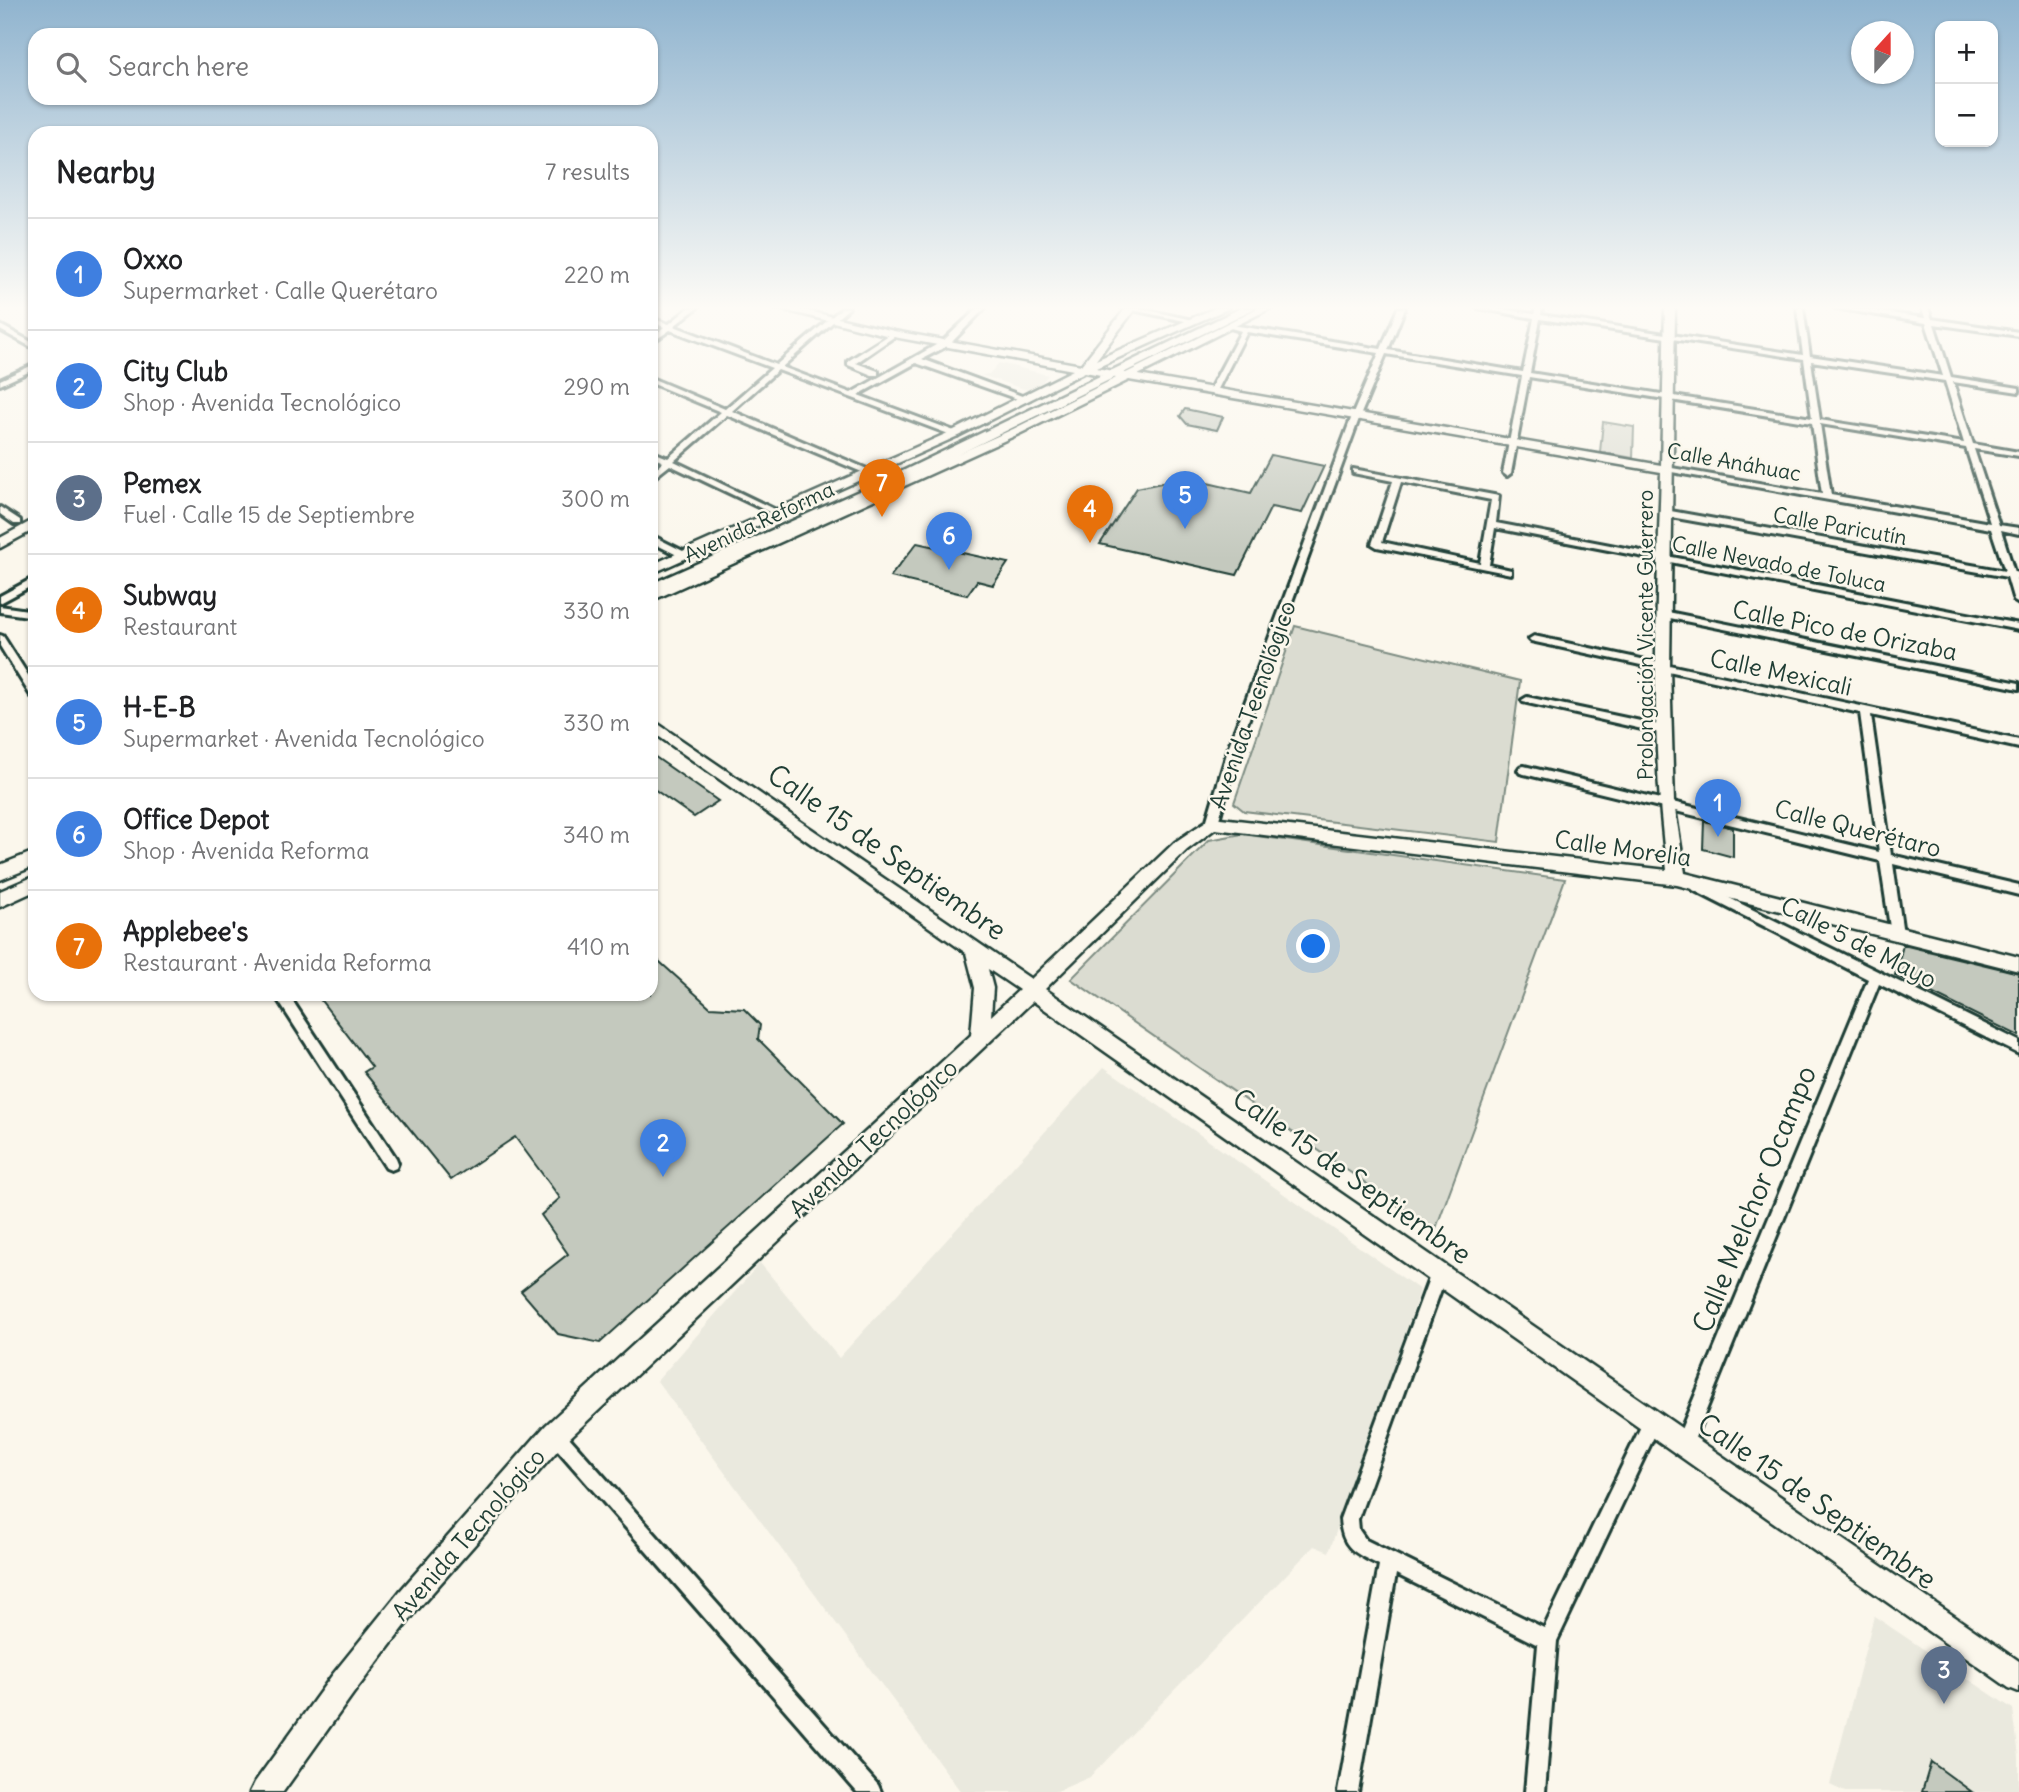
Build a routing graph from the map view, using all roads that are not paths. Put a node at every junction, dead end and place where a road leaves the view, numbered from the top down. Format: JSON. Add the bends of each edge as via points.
{"nodes":[{"id":1,"x":680,"y":392,"type":"edge"},
{"id":2,"x":749,"y":392,"type":"edge"},
{"id":3,"x":843,"y":392,"type":"edge"},
{"id":4,"x":858,"y":392,"type":"edge"},
{"id":5,"x":1005,"y":392,"type":"edge"},
{"id":6,"x":1040,"y":392,"type":"edge"},
{"id":7,"x":1072,"y":392,"type":"edge"},
{"id":8,"x":1075,"y":392,"type":"edge"},
{"id":9,"x":1217,"y":392,"type":"edge"},
{"id":10,"x":1367,"y":392,"type":"edge"},
{"id":11,"x":1523,"y":392,"type":"edge"},
{"id":12,"x":1636,"y":392,"type":"edge"},
{"id":13,"x":1669,"y":392,"type":"edge"},
{"id":14,"x":1812,"y":392,"type":"edge"},
{"id":15,"x":1949,"y":392,"type":"edge"},
{"id":16,"x":852,"y":395,"type":"junction"},
{"id":17,"x":1669,"y":397,"type":"junction"},
{"id":18,"x":1026,"y":399,"type":"junction"},
{"id":19,"x":727,"y":411,"type":"junction"},
{"id":20,"x":1356,"y":416,"type":"junction"},
{"id":21,"x":1816,"y":421,"type":"junction"},
{"id":22,"x":984,"y":428,"type":"junction"},
{"id":23,"x":954,"y":434,"type":"junction"},
{"id":24,"x":1512,"y":443,"type":"junction"},
{"id":25,"x":1966,"y":446,"type":"junction"},
{"id":26,"x":2019,"y":454,"type":"edge"},
{"id":27,"x":658,"y":456,"type":"edge"},
{"id":28,"x":670,"y":461,"type":"junction"},
{"id":29,"x":1666,"y":469,"type":"junction"},
{"id":30,"x":658,"y":471,"type":"edge"},
{"id":31,"x":1356,"y":471,"type":"dead end"},
{"id":32,"x":1507,"y":473,"type":"dead end"},
{"id":33,"x":885,"y":478,"type":"junction"},
{"id":34,"x":1398,"y":479,"type":"junction"},
{"id":35,"x":1827,"y":498,"type":"junction"},
{"id":36,"x":0,"y":510,"type":"edge"},
{"id":37,"x":778,"y":513,"type":"junction"},
{"id":38,"x":1665,"y":513,"type":"junction"},
{"id":39,"x":28,"y":516,"type":"edge"},
{"id":40,"x":17,"y":522,"type":"junction"},
{"id":41,"x":1492,"y":525,"type":"junction"},
{"id":42,"x":1993,"y":526,"type":"junction"},
{"id":43,"x":28,"y":527,"type":"edge"},
{"id":44,"x":2019,"y":531,"type":"edge"},
{"id":45,"x":0,"y":532,"type":"edge"},
{"id":46,"x":658,"y":542,"type":"edge"},
{"id":47,"x":0,"y":544,"type":"edge"},
{"id":48,"x":684,"y":555,"type":"junction"},
{"id":49,"x":1663,"y":560,"type":"junction"},
{"id":50,"x":658,"y":567,"type":"edge"},
{"id":51,"x":1484,"y":567,"type":"junction"},
{"id":52,"x":1508,"y":572,"type":"dead end"},
{"id":53,"x":2014,"y":575,"type":"edge"},
{"id":54,"x":658,"y":577,"type":"edge"},
{"id":55,"x":28,"y":584,"type":"edge"},
{"id":56,"x":658,"y":586,"type":"edge"},
{"id":57,"x":658,"y":593,"type":"edge"},
{"id":58,"x":0,"y":600,"type":"edge"},
{"id":59,"x":2019,"y":601,"type":"edge"},
{"id":60,"x":0,"y":609,"type":"edge"},
{"id":61,"x":28,"y":613,"type":"edge"},
{"id":62,"x":1663,"y":614,"type":"junction"},
{"id":63,"x":2019,"y":627,"type":"edge"},
{"id":64,"x":0,"y":638,"type":"edge"},
{"id":65,"x":1534,"y":639,"type":"dead end"},
{"id":66,"x":1663,"y":668,"type":"junction"},
{"id":67,"x":28,"y":683,"type":"edge"},
{"id":68,"x":2019,"y":686,"type":"edge"},
{"id":69,"x":1527,"y":700,"type":"dead end"},
{"id":70,"x":1865,"y":712,"type":"junction"},
{"id":71,"x":658,"y":729,"type":"edge"},
{"id":72,"x":1664,"y":730,"type":"junction"},
{"id":73,"x":2019,"y":744,"type":"edge"},
{"id":74,"x":1524,"y":770,"type":"dead end"},
{"id":75,"x":1666,"y":803,"type":"junction"},
{"id":76,"x":1212,"y":823,"type":"junction"},
{"id":77,"x":1887,"y":857,"type":"junction"},
{"id":78,"x":28,"y":861,"type":"edge"},
{"id":79,"x":0,"y":873,"type":"edge"},
{"id":80,"x":1677,"y":877,"type":"junction"},
{"id":81,"x":28,"y":886,"type":"edge"},
{"id":82,"x":2019,"y":890,"type":"edge"},
{"id":83,"x":0,"y":900,"type":"edge"},
{"id":84,"x":1897,"y":934,"type":"junction"},
{"id":85,"x":974,"y":948,"type":"junction"},
{"id":86,"x":2019,"y":964,"type":"edge"},
{"id":87,"x":1876,"y":976,"type":"junction"},
{"id":88,"x":1032,"y":989,"type":"junction"},
{"id":89,"x":286,"y":1001,"type":"edge"},
{"id":90,"x":980,"y":1039,"type":"junction"},
{"id":91,"x":2019,"y":1048,"type":"edge"},
{"id":92,"x":391,"y":1163,"type":"dead end"},
{"id":93,"x":1439,"y":1273,"type":"junction"},
{"id":94,"x":1652,"y":1422,"type":"junction"},
{"id":95,"x":555,"y":1434,"type":"junction"},
{"id":96,"x":1684,"y":1444,"type":"junction"},
{"id":97,"x":1389,"y":1563,"type":"junction"},
{"id":98,"x":1548,"y":1640,"type":"junction"},
{"id":99,"x":2018,"y":1676,"type":"edge"},
{"id":100,"x":265,"y":1792,"type":"edge"},
{"id":101,"x":871,"y":1792,"type":"edge"},
{"id":102,"x":1348,"y":1792,"type":"edge"},
{"id":103,"x":1535,"y":1792,"type":"edge"}],
"edges":[{"from":1,"to":19,"type":"street"},
{"from":2,"to":19,"type":"street"},
{"from":3,"to":16,"type":"street"},
{"from":4,"to":16,"type":"street"},
{"from":5,"to":18,"type":"street"},
{"from":6,"to":18,"type":"street","name":"Avenida Reforma"},
{"from":7,"to":22,"type":"main road","name":"Avenida Reforma"},
{"from":8,"to":33,"type":"main road","name":"Avenida Reforma"},
{"from":9,"to":20,"type":"street","name":"Calle Anáhuac"},
{"from":10,"to":20,"type":"street","name":"Avenida Tecnológico"},
{"from":11,"to":24,"type":"street"},
{"from":12,"to":17,"type":"street"},
{"from":13,"to":17,"type":"street","name":"Prolongación Vicente Guerrero"},
{"from":14,"to":21,"type":"street"},
{"from":15,"to":25,"type":"street"},
{"from":16,"to":23,"type":"street"},
{"from":17,"to":21,"type":"street"},
{"from":17,"to":29,"type":"street","name":"Prolongación Vicente Guerrero"},
{"from":18,"to":23,"type":"street","name":"Avenida Reforma"},
{"from":19,"to":28,"type":"street"},
{"from":19,"to":33,"type":"street"},
{"from":20,"to":24,"type":"street","name":"Calle Anáhuac"},
{"from":20,"to":76,"type":"street","name":"Avenida Tecnológico","via":[[1235,743]]},
{"from":21,"to":25,"type":"street"},
{"from":21,"to":35,"type":"street"},
{"from":22,"to":23,"type":"main road"},
{"from":22,"to":33,"type":"main road","name":"Avenida Reforma"},
{"from":23,"to":33,"type":"street","name":"Avenida Reforma"},
{"from":24,"to":29,"type":"street","name":"Calle Anáhuac"},
{"from":24,"to":32,"type":"street"},
{"from":25,"to":26,"type":"street"},
{"from":25,"to":42,"type":"street"},
{"from":27,"to":28,"type":"street"},
{"from":28,"to":30,"type":"street"},
{"from":28,"to":37,"type":"street"},
{"from":29,"to":35,"type":"street","name":"Calle Anáhuac"},
{"from":29,"to":38,"type":"street","name":"Prolongación Vicente Guerrero"},
{"from":31,"to":34,"type":"street"},
{"from":33,"to":37,"type":"street","name":"Avenida Reforma"},
{"from":33,"to":54,"type":"main road","name":"Avenida Reforma"},
{"from":33,"to":56,"type":"main road","name":"Avenida Reforma"},
{"from":33,"to":57,"type":"street","name":"Avenida Reforma"},
{"from":34,"to":41,"type":"street","via":[[1496,498]]},
{"from":34,"to":51,"type":"street","via":[[1377,544]]},
{"from":35,"to":42,"type":"street","name":"Calle Anáhuac"},
{"from":36,"to":40,"type":"street"},
{"from":37,"to":48,"type":"street","name":"Avenida Reforma"},
{"from":38,"to":49,"type":"street","name":"Prolongación Vicente Guerrero"},
{"from":38,"to":53,"type":"street","name":"Calle Paricutín"},
{"from":39,"to":40,"type":"main road"},
{"from":40,"to":45,"type":"main road"},
{"from":41,"to":49,"type":"street","name":"Calle Nevado de Toluca"},
{"from":41,"to":51,"type":"street"},
{"from":42,"to":44,"type":"street","name":"Calle Anáhuac"},
{"from":42,"to":53,"type":"street"},
{"from":43,"to":47,"type":"main road"},
{"from":46,"to":48,"type":"street"},
{"from":48,"to":50,"type":"street","name":"Avenida Reforma"},
{"from":49,"to":62,"type":"street","name":"Prolongación Vicente Guerrero"},
{"from":49,"to":63,"type":"street","name":"Calle Nevado de Toluca"},
{"from":51,"to":52,"type":"street"},
{"from":53,"to":59,"type":"street"},
{"from":55,"to":58,"type":"street"},
{"from":60,"to":61,"type":"street"},
{"from":62,"to":66,"type":"street","name":"Prolongación Vicente Guerrero"},
{"from":62,"to":68,"type":"street","name":"Calle Pico de Orizaba"},
{"from":64,"to":67,"type":"street"},
{"from":65,"to":66,"type":"street","name":"Calle Mexicali"},
{"from":66,"to":70,"type":"street","name":"Calle Mexicali"},
{"from":66,"to":72,"type":"street","name":"Prolongación Vicente Guerrero"},
{"from":69,"to":72,"type":"street"},
{"from":70,"to":73,"type":"street","name":"Calle Mexicali"},
{"from":70,"to":77,"type":"street"},
{"from":71,"to":85,"type":"street","name":"Calle 15 de Septiembre"},
{"from":72,"to":75,"type":"street","name":"Prolongación Vicente Guerrero"},
{"from":74,"to":75,"type":"street","name":"Calle Querétaro"},
{"from":75,"to":77,"type":"street","name":"Calle Querétaro"},
{"from":75,"to":80,"type":"street","name":"Prolongación Vicente Guerrero"},
{"from":76,"to":80,"type":"street","name":"Calle Morelia"},
{"from":76,"to":88,"type":"street","name":"Avenida Tecnológico","via":[[1181,846]]},
{"from":77,"to":82,"type":"street","name":"Calle Querétaro"},
{"from":77,"to":84,"type":"street"},
{"from":78,"to":79,"type":"main road"},
{"from":80,"to":84,"type":"street","name":"Calle Morelia"},
{"from":80,"to":87,"type":"street","name":"Calle 5 de Mayo"},
{"from":81,"to":83,"type":"main road"},
{"from":84,"to":86,"type":"street","name":"Calle Morelia"},
{"from":85,"to":88,"type":"street","name":"Calle 15 de Septiembre"},
{"from":85,"to":90,"type":"street","via":[[984,988]]},
{"from":87,"to":91,"type":"street","name":"Calle 5 de Mayo"},
{"from":87,"to":96,"type":"street","name":"Calle Melchor Ocampo"},
{"from":88,"to":90,"type":"street","name":"Avenida Tecnológico"},
{"from":88,"to":93,"type":"street","name":"Calle 15 de Septiembre"},
{"from":89,"to":92,"type":"street"},
{"from":90,"to":95,"type":"street","name":"Avenida Tecnológico"},
{"from":93,"to":94,"type":"street","name":"Calle 15 de Septiembre"},
{"from":93,"to":97,"type":"street","via":[[1349,1519],[1350,1534],[1360,1546]]},
{"from":94,"to":96,"type":"street","name":"Calle 15 de Septiembre"},
{"from":94,"to":98,"type":"street"},
{"from":95,"to":100,"type":"street","name":"Avenida Tecnológico","via":[[409,1601]]},
{"from":95,"to":101,"type":"street"},
{"from":96,"to":99,"type":"street","name":"Calle 15 de Septiembre"},
{"from":97,"to":98,"type":"street"},
{"from":97,"to":102,"type":"street"},
{"from":98,"to":103,"type":"street"}]}
